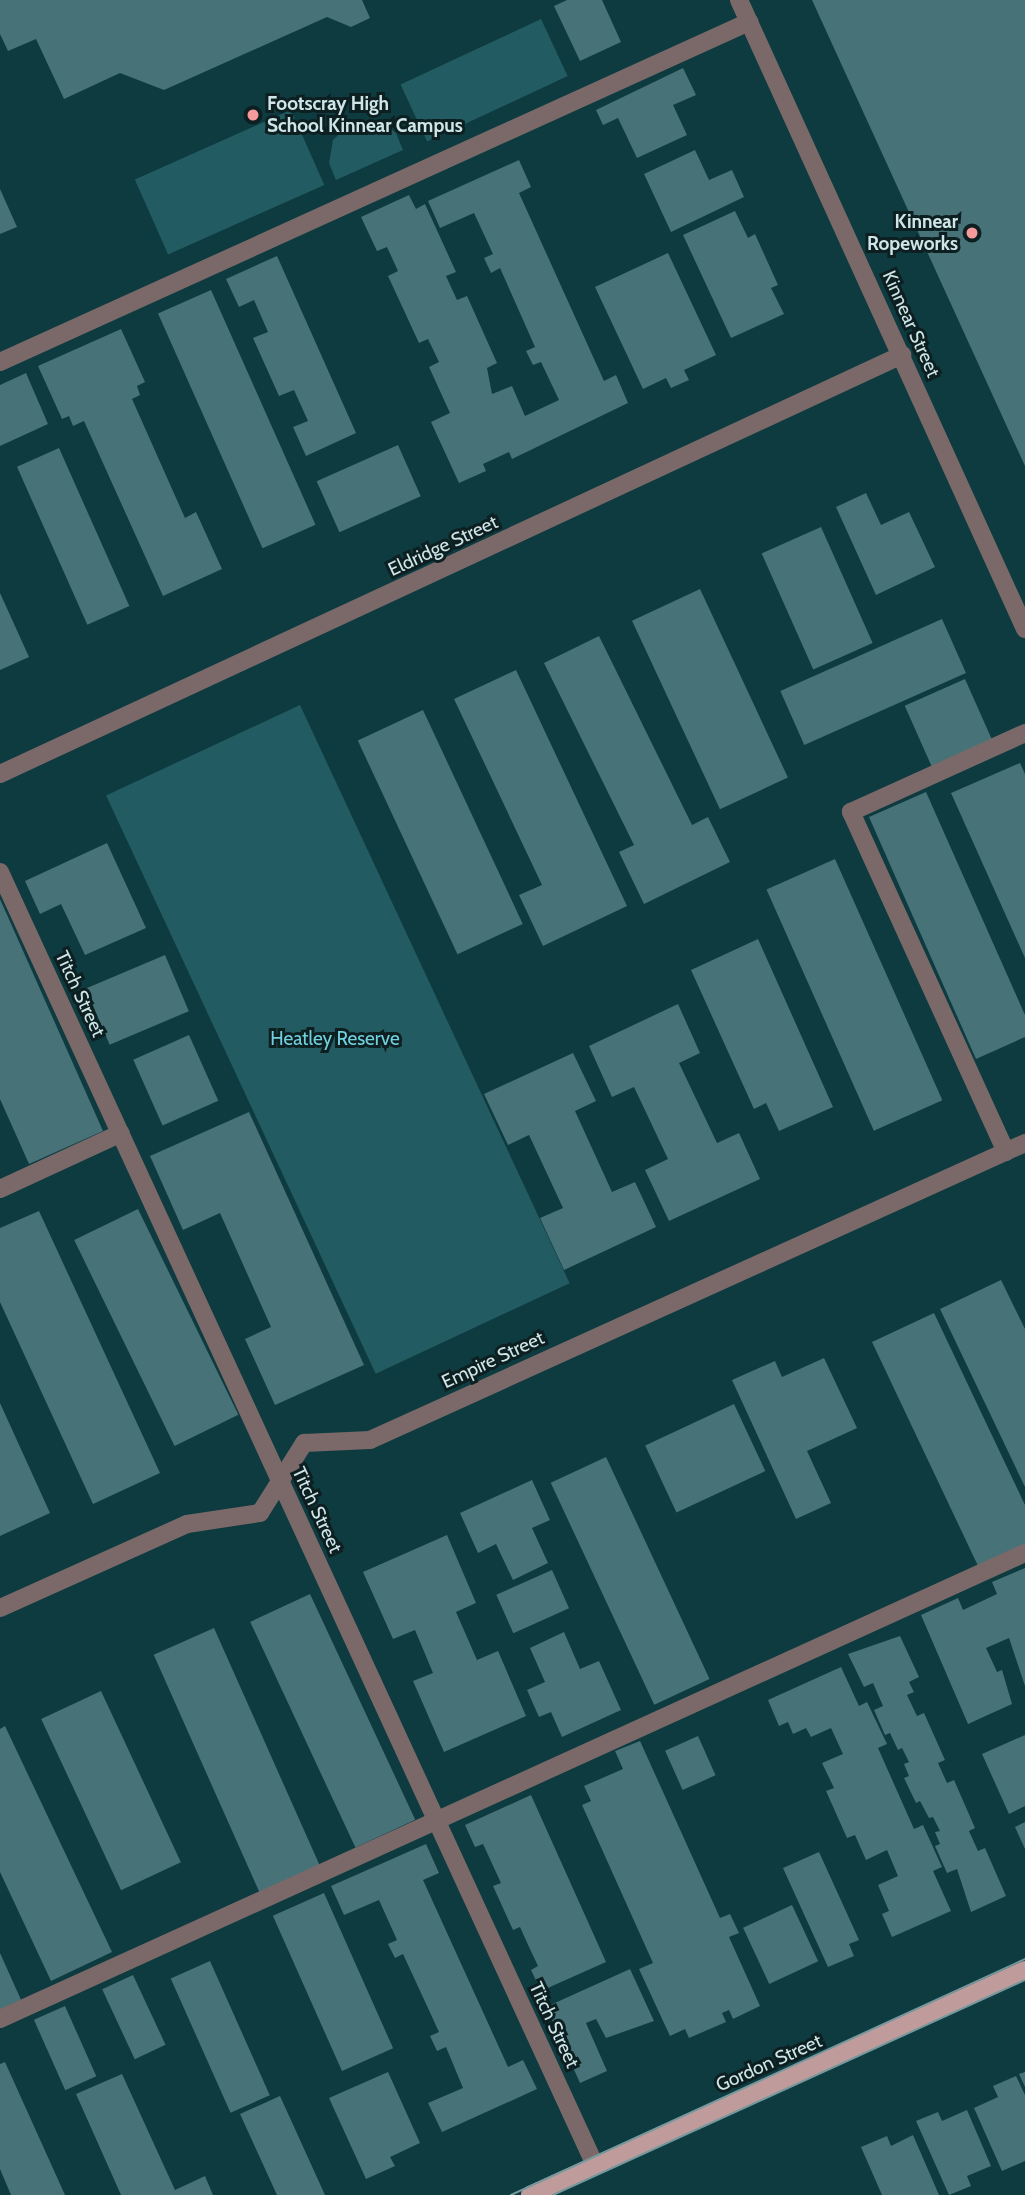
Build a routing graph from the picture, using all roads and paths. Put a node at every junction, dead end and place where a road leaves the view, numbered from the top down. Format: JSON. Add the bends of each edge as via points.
{"nodes":[{"id":1,"x":739,"y":0,"type":"edge"},
{"id":2,"x":749,"y":22,"type":"junction"},
{"id":3,"x":902,"y":355,"type":"junction"},
{"id":4,"x":0,"y":362,"type":"edge"},
{"id":5,"x":1025,"y":629,"type":"edge"},
{"id":6,"x":1025,"y":733,"type":"edge"},
{"id":7,"x":0,"y":774,"type":"edge"},
{"id":8,"x":0,"y":872,"type":"edge"},
{"id":9,"x":121,"y":1133,"type":"junction"},
{"id":10,"x":1025,"y":1143,"type":"edge"},
{"id":11,"x":1006,"y":1152,"type":"junction"},
{"id":12,"x":0,"y":1189,"type":"edge"},
{"id":13,"x":279,"y":1479,"type":"junction"},
{"id":14,"x":1025,"y":1553,"type":"edge"},
{"id":15,"x":0,"y":1608,"type":"edge"},
{"id":16,"x":437,"y":1818,"type":"junction"},
{"id":17,"x":1025,"y":1970,"type":"edge"},
{"id":18,"x":0,"y":2019,"type":"edge"},
{"id":19,"x":595,"y":2165,"type":"junction"},
{"id":20,"x":530,"y":2195,"type":"edge"}],
"edges":[{"from":1,"to":2,"type":"street","name":"Kinnear Street"},
{"from":2,"to":3,"type":"street","name":"Kinnear Street"},
{"from":2,"to":4,"type":"street"},
{"from":3,"to":5,"type":"street","name":"Kinnear Street"},
{"from":3,"to":7,"type":"street","name":"Eldridge Street"},
{"from":6,"to":11,"type":"street","via":[[851,813]]},
{"from":8,"to":9,"type":"street","name":"Titch Street"},
{"from":9,"to":12,"type":"street"},
{"from":9,"to":13,"type":"street","name":"Titch Street"},
{"from":10,"to":11,"type":"street","name":"Empire Street"},
{"from":11,"to":13,"type":"street","name":"Empire Street","via":[[370,1440],[304,1443]]},
{"from":13,"to":15,"type":"street","name":"Empire Street","via":[[260,1513],[187,1524]]},
{"from":13,"to":16,"type":"street","name":"Titch Street"},
{"from":14,"to":16,"type":"street"},
{"from":16,"to":18,"type":"street"},
{"from":16,"to":19,"type":"street","name":"Titch Street"},
{"from":17,"to":19,"type":"main road","name":"Gordon Street"},
{"from":19,"to":20,"type":"main road","name":"Gordon Street"}]}
